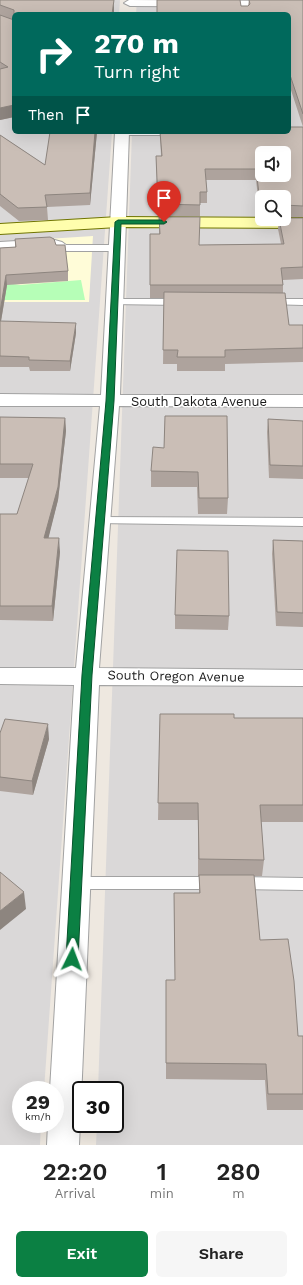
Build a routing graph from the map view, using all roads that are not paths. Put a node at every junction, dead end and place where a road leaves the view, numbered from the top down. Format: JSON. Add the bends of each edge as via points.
{"nodes":[{"id":1,"x":243,"y":4,"type":"edge"},
{"id":2,"x":303,"y":4,"type":"edge"},
{"id":3,"x":130,"y":6,"type":"edge"},
{"id":4,"x":122,"y":134,"type":"edge"},
{"id":5,"x":118,"y":222,"type":"junction"},
{"id":6,"x":303,"y":223,"type":"edge"},
{"id":7,"x":0,"y":229,"type":"edge"},
{"id":8,"x":0,"y":245,"type":"edge"},
{"id":9,"x":117,"y":248,"type":"junction"},
{"id":10,"x":114,"y":302,"type":"junction"},
{"id":11,"x":193,"y":302,"type":"edge"},
{"id":12,"x":264,"y":302,"type":"edge"},
{"id":13,"x":303,"y":302,"type":"edge"},
{"id":14,"x":0,"y":400,"type":"edge"},
{"id":15,"x":110,"y":401,"type":"junction"},
{"id":16,"x":303,"y":401,"type":"edge"},
{"id":17,"x":100,"y":521,"type":"junction"},
{"id":18,"x":303,"y":522,"type":"edge"},
{"id":19,"x":87,"y":675,"type":"junction"},
{"id":20,"x":0,"y":676,"type":"edge"},
{"id":21,"x":303,"y":678,"type":"edge"},
{"id":22,"x":76,"y":883,"type":"junction"},
{"id":23,"x":303,"y":884,"type":"edge"},
{"id":24,"x":63,"y":1145,"type":"edge"}],
"edges":[{"from":1,"to":2,"type":"street"},
{"from":1,"to":3,"type":"street"},
{"from":4,"to":5,"type":"street"},
{"from":5,"to":6,"type":"street"},
{"from":5,"to":7,"type":"street"},
{"from":5,"to":9,"type":"street"},
{"from":8,"to":9,"type":"lane","via":[[51,242],[64,248]]},
{"from":9,"to":10,"type":"street"},
{"from":10,"to":11,"type":"lane"},
{"from":10,"to":15,"type":"street"},
{"from":12,"to":13,"type":"lane"},
{"from":14,"to":15,"type":"street","name":"South Dakota Avenue"},
{"from":15,"to":16,"type":"street","name":"South Dakota Avenue"},
{"from":15,"to":17,"type":"street"},
{"from":17,"to":18,"type":"lane"},
{"from":17,"to":19,"type":"street"},
{"from":19,"to":20,"type":"street","name":"South Oregon Avenue"},
{"from":19,"to":21,"type":"street","name":"South Oregon Avenue"},
{"from":19,"to":22,"type":"street"},
{"from":22,"to":23,"type":"lane"},
{"from":22,"to":24,"type":"street"}]}
